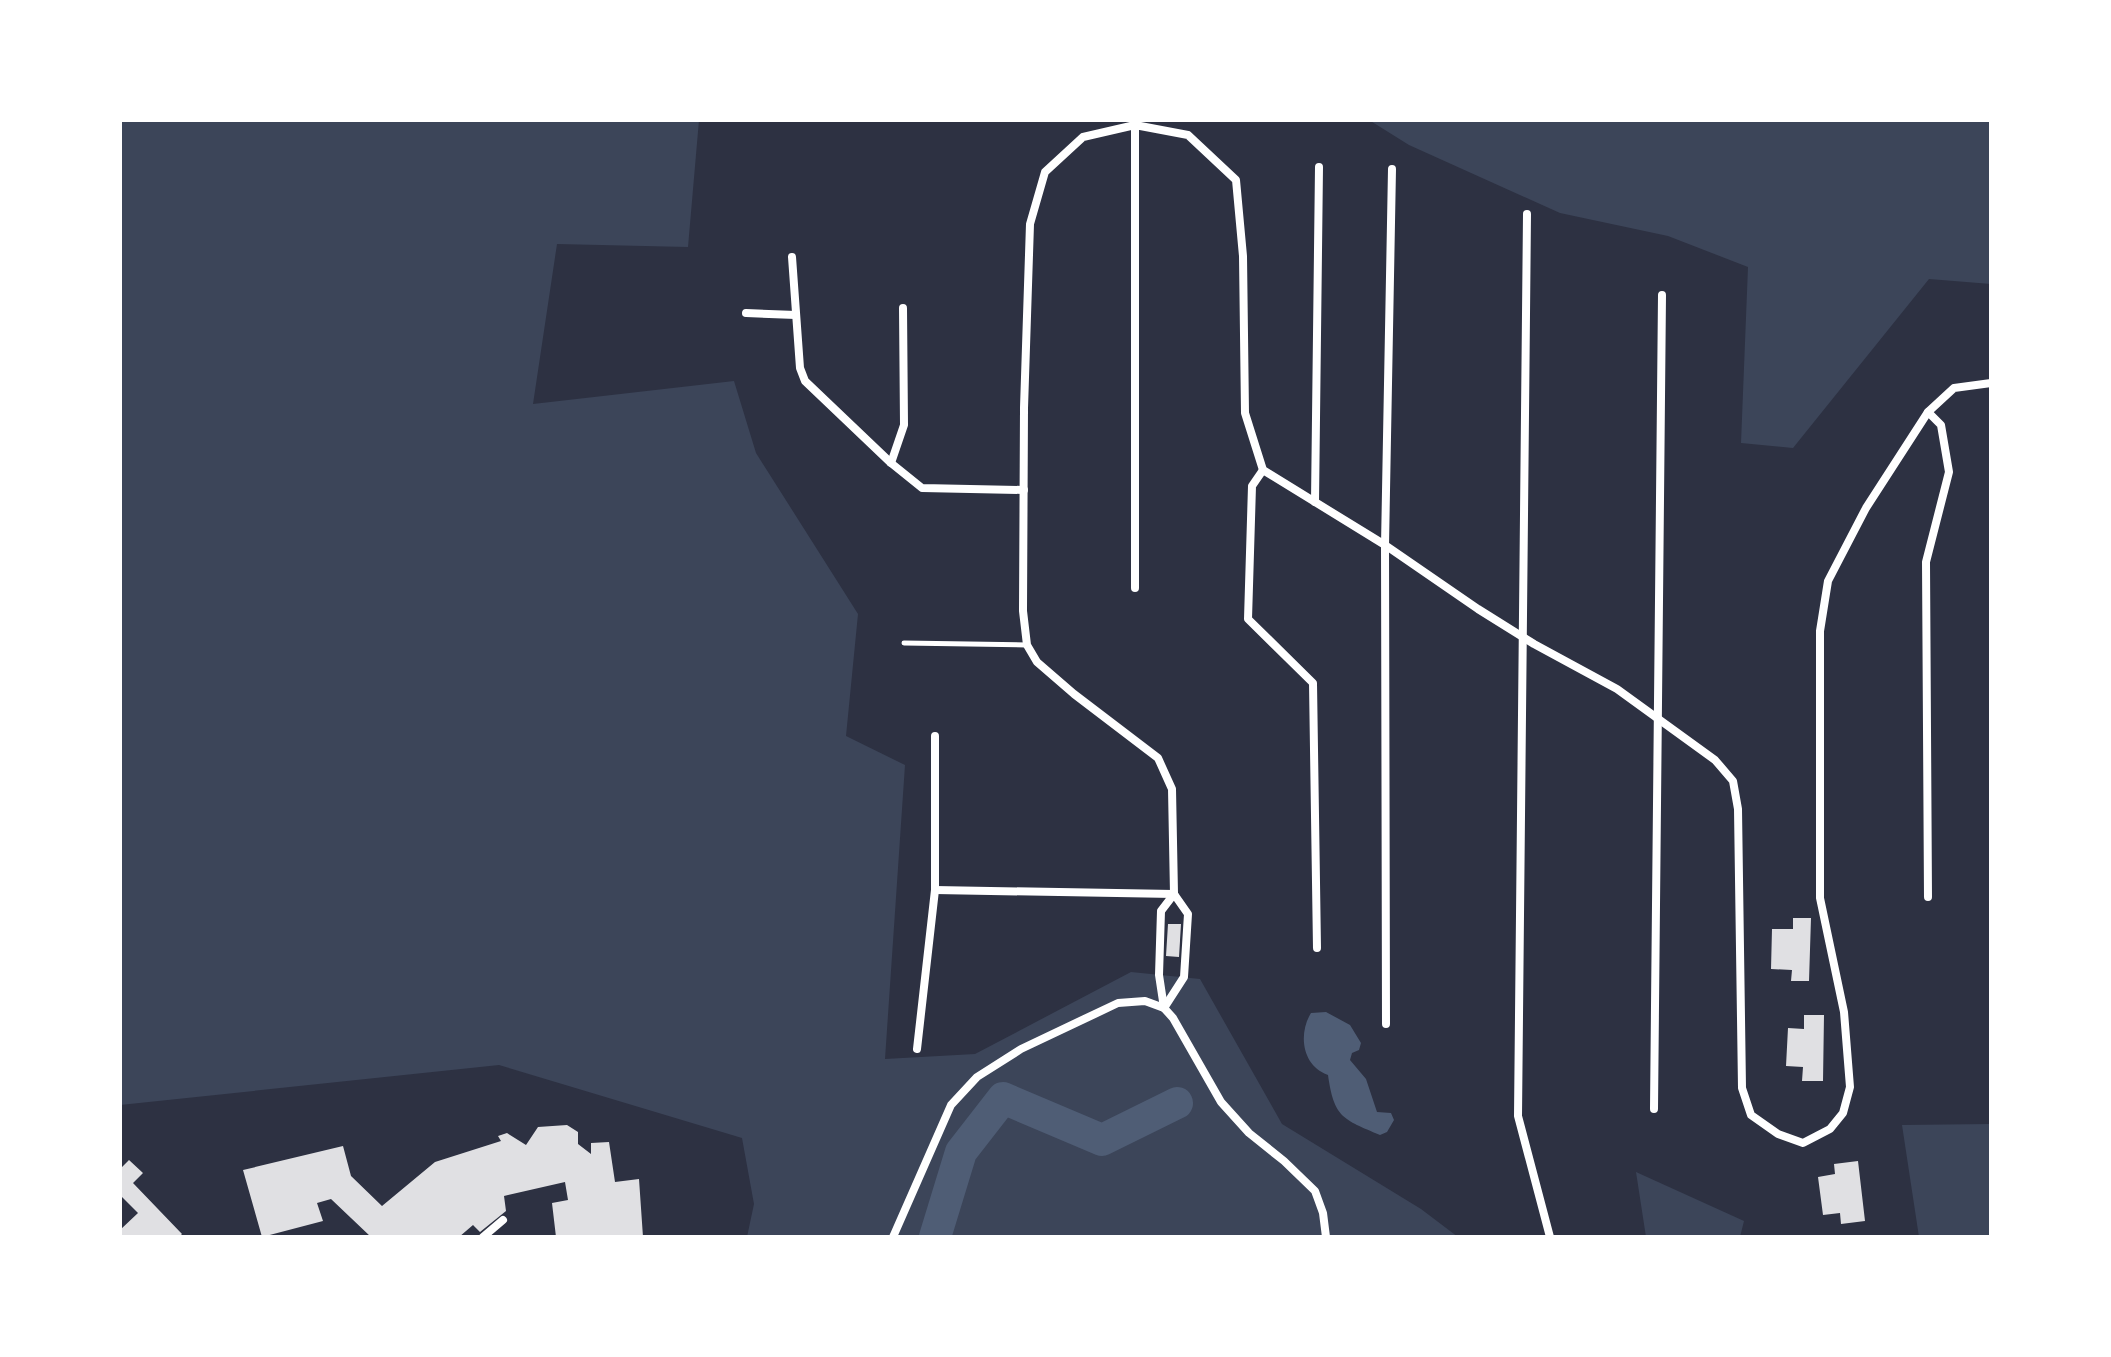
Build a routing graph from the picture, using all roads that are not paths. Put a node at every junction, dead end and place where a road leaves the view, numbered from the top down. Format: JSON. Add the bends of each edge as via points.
{"nodes":[{"id":1,"x":1136,"y":123,"type":"edge"},
{"id":2,"x":1319,"y":167,"type":"dead end"},
{"id":3,"x":1392,"y":169,"type":"dead end"},
{"id":4,"x":1527,"y":214,"type":"dead end"},
{"id":5,"x":792,"y":257,"type":"dead end"},
{"id":6,"x":1662,"y":295,"type":"dead end"},
{"id":7,"x":903,"y":308,"type":"dead end"},
{"id":8,"x":746,"y":313,"type":"dead end"},
{"id":9,"x":796,"y":315,"type":"junction"},
{"id":10,"x":1991,"y":383,"type":"edge"},
{"id":11,"x":1928,"y":412,"type":"junction"},
{"id":12,"x":891,"y":463,"type":"junction"},
{"id":13,"x":1263,"y":470,"type":"junction"},
{"id":14,"x":1024,"y":490,"type":"junction"},
{"id":15,"x":1315,"y":502,"type":"junction"},
{"id":16,"x":1385,"y":545,"type":"junction"},
{"id":17,"x":1135,"y":588,"type":"dead end"},
{"id":18,"x":1524,"y":637,"type":"junction"},
{"id":19,"x":904,"y":643,"type":"dead end"},
{"id":20,"x":1027,"y":645,"type":"junction"},
{"id":21,"x":1658,"y":718,"type":"junction"},
{"id":22,"x":935,"y":736,"type":"dead end"},
{"id":23,"x":935,"y":890,"type":"junction"},
{"id":24,"x":1174,"y":894,"type":"junction"},
{"id":25,"x":1928,"y":897,"type":"dead end"},
{"id":26,"x":1317,"y":948,"type":"dead end"},
{"id":27,"x":1164,"y":1008,"type":"junction"},
{"id":28,"x":1386,"y":1024,"type":"dead end"},
{"id":29,"x":917,"y":1049,"type":"dead end"},
{"id":30,"x":1654,"y":1109,"type":"dead end"},
{"id":31,"x":503,"y":1220,"type":"dead end"},
{"id":32,"x":483,"y":1237,"type":"edge"},
{"id":33,"x":893,"y":1237,"type":"edge"},
{"id":34,"x":1326,"y":1237,"type":"edge"},
{"id":35,"x":1550,"y":1237,"type":"edge"}],
"edges":[{"from":1,"to":13,"type":"street","via":[[1188,135],[1236,180],[1243,256],[1245,413]]},
{"from":1,"to":14,"type":"street","via":[[1083,137],[1045,172],[1030,224]]},
{"from":1,"to":17,"type":"street"},
{"from":2,"to":15,"type":"street"},
{"from":3,"to":16,"type":"street"},
{"from":4,"to":18,"type":"street"},
{"from":5,"to":9,"type":"street"},
{"from":6,"to":21,"type":"street"},
{"from":7,"to":12,"type":"street","via":[[904,425]]},
{"from":8,"to":9,"type":"street"},
{"from":9,"to":12,"type":"street","via":[[805,381]]},
{"from":10,"to":11,"type":"street","via":[[1954,388]]},
{"from":11,"to":21,"type":"street","via":[[1866,508],[1828,581],[1820,631],[1820,898],[1844,1012],[1850,1087],[1843,1113],[1830,1129],[1803,1143],[1751,1115],[1742,1088],[1738,809],[1733,781],[1715,760]]},
{"from":11,"to":25,"type":"street","via":[[1941,425],[1949,472],[1926,562]]},
{"from":12,"to":14,"type":"street","via":[[922,488]]},
{"from":13,"to":15,"type":"street"},
{"from":13,"to":26,"type":"street","via":[[1252,486],[1248,619],[1313,683]]},
{"from":14,"to":20,"type":"street"},
{"from":15,"to":16,"type":"street"},
{"from":16,"to":18,"type":"street"},
{"from":16,"to":28,"type":"street"},
{"from":18,"to":21,"type":"street"},
{"from":18,"to":35,"type":"street","via":[[1518,1116]]},
{"from":19,"to":20,"type":"lane"},
{"from":20,"to":24,"type":"street","via":[[1037,662],[1074,694],[1158,758],[1172,789]]},
{"from":21,"to":30,"type":"street"},
{"from":22,"to":23,"type":"street"},
{"from":23,"to":24,"type":"street"},
{"from":23,"to":29,"type":"street"},
{"from":24,"to":27,"type":"street","via":[[1161,911]]},
{"from":24,"to":27,"type":"street","via":[[1188,914],[1184,977]]},
{"from":27,"to":33,"type":"street","via":[[1145,1001],[1118,1003],[1021,1049],[977,1077],[951,1105]]},
{"from":27,"to":34,"type":"street","via":[[1221,1102],[1315,1191]]},
{"from":31,"to":32,"type":"street"}]}
